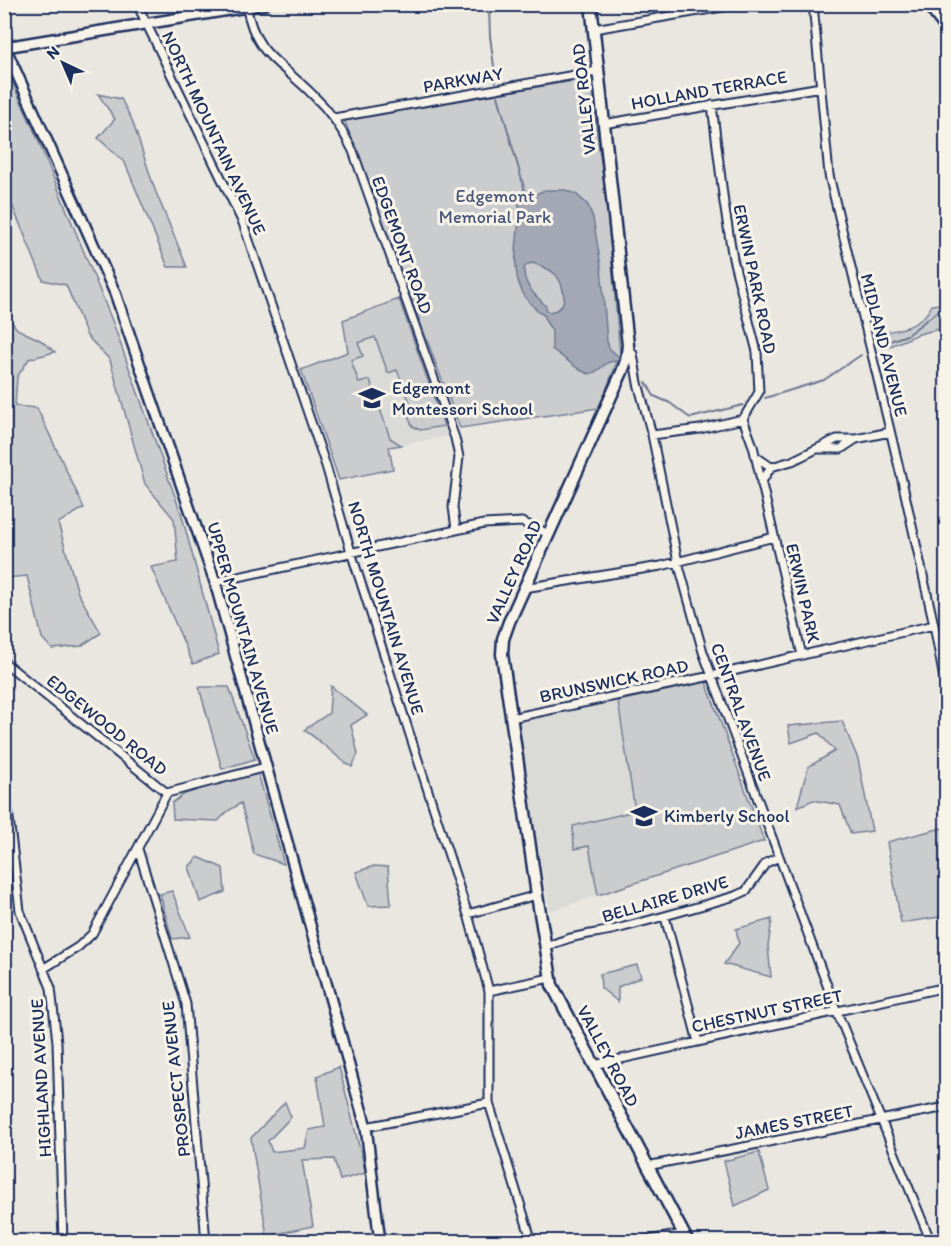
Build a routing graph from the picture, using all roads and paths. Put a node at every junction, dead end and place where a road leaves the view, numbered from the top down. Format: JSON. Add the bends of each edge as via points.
{"nodes":[{"id":1,"x":137,"y":4,"type":"edge"},
{"id":2,"x":265,"y":4,"type":"edge"},
{"id":3,"x":591,"y":4,"type":"edge"},
{"id":4,"x":741,"y":4,"type":"edge"},
{"id":5,"x":813,"y":4,"type":"edge"},
{"id":6,"x":927,"y":4,"type":"edge"},
{"id":7,"x":247,"y":6,"type":"edge"},
{"id":8,"x":147,"y":24,"type":"junction"},
{"id":9,"x":594,"y":29,"type":"junction"},
{"id":10,"x":946,"y":29,"type":"edge"},
{"id":11,"x":5,"y":46,"type":"edge"},
{"id":12,"x":597,"y":71,"type":"junction"},
{"id":13,"x":821,"y":87,"type":"junction"},
{"id":14,"x":712,"y":105,"type":"junction"},
{"id":15,"x":334,"y":118,"type":"junction"},
{"id":16,"x":603,"y":124,"type":"junction"},
{"id":17,"x":628,"y":345,"type":"junction"},
{"id":18,"x":622,"y":372,"type":"junction"},
{"id":19,"x":638,"y":384,"type":"junction"},
{"id":20,"x":742,"y":419,"type":"junction"},
{"id":21,"x":890,"y":432,"type":"junction"},
{"id":22,"x":652,"y":435,"type":"junction"},
{"id":23,"x":755,"y":456,"type":"junction"},
{"id":24,"x":771,"y":467,"type":"junction"},
{"id":25,"x":761,"y":483,"type":"junction"},
{"id":26,"x":456,"y":529,"type":"junction"},
{"id":27,"x":549,"y":534,"type":"junction"},
{"id":28,"x":774,"y":537,"type":"junction"},
{"id":29,"x":351,"y":552,"type":"junction"},
{"id":30,"x":678,"y":562,"type":"junction"},
{"id":31,"x":215,"y":582,"type":"junction"},
{"id":32,"x":524,"y":588,"type":"junction"},
{"id":33,"x":934,"y":625,"type":"junction"},
{"id":34,"x":802,"y":655,"type":"junction"},
{"id":35,"x":4,"y":662,"type":"edge"},
{"id":36,"x":711,"y":676,"type":"junction"},
{"id":37,"x":946,"y":690,"type":"edge"},
{"id":38,"x":511,"y":718,"type":"junction"},
{"id":39,"x":266,"y":767,"type":"junction"},
{"id":40,"x":4,"y":776,"type":"edge"},
{"id":41,"x":167,"y":793,"type":"junction"},
{"id":42,"x":138,"y":849,"type":"junction"},
{"id":43,"x":779,"y":857,"type":"junction"},
{"id":44,"x":537,"y":895,"type":"junction"},
{"id":45,"x":468,"y":914,"type":"junction"},
{"id":46,"x":665,"y":917,"type":"junction"},
{"id":47,"x":545,"y":948,"type":"junction"},
{"id":48,"x":43,"y":969,"type":"junction"},
{"id":49,"x":550,"y":978,"type":"junction"},
{"id":50,"x":946,"y":987,"type":"edge"},
{"id":51,"x":489,"y":991,"type":"junction"},
{"id":52,"x":837,"y":1012,"type":"junction"},
{"id":53,"x":698,"y":1042,"type":"junction"},
{"id":54,"x":594,"y":1065,"type":"junction"},
{"id":55,"x":489,"y":1103,"type":"junction"},
{"id":56,"x":946,"y":1107,"type":"edge"},
{"id":57,"x":880,"y":1120,"type":"junction"},
{"id":58,"x":366,"y":1126,"type":"junction"},
{"id":59,"x":647,"y":1166,"type":"junction"},
{"id":60,"x":686,"y":1238,"type":"edge"},
{"id":61,"x":63,"y":1242,"type":"edge"},
{"id":62,"x":206,"y":1242,"type":"edge"},
{"id":63,"x":380,"y":1242,"type":"edge"},
{"id":64,"x":532,"y":1242,"type":"edge"},
{"id":65,"x":636,"y":1242,"type":"edge"},
{"id":66,"x":931,"y":1242,"type":"edge"}],
"edges":[{"from":1,"to":8,"type":"street","name":"NORTH MOUNTAIN AVENUE"},
{"from":2,"to":7,"type":"street"},
{"from":3,"to":9,"type":"main road","name":"VALLEY ROAD"},
{"from":4,"to":9,"type":"street"},
{"from":5,"to":13,"type":"street","name":"MIDLAND AVENUE"},
{"from":6,"to":10,"type":"street"},
{"from":7,"to":8,"type":"street"},
{"from":7,"to":15,"type":"street","name":"EDGEMONT ROAD","via":[[262,48]]},
{"from":8,"to":11,"type":"street"},
{"from":8,"to":29,"type":"street","name":"NORTH MOUNTAIN AVENUE","via":[[243,223],[326,466]]},
{"from":9,"to":12,"type":"main road","name":"VALLEY ROAD"},
{"from":11,"to":31,"type":"street","name":"UPPER MOUNTAIN AVENUE","via":[[115,293]]},
{"from":12,"to":15,"type":"street","name":"PARKWAY"},
{"from":12,"to":16,"type":"main road","name":"VALLEY ROAD"},
{"from":13,"to":14,"type":"street","name":"HOLLAND TERRACE"},
{"from":13,"to":21,"type":"street","name":"MIDLAND AVENUE","via":[[829,175]]},
{"from":14,"to":16,"type":"street","name":"HOLLAND TERRACE"},
{"from":14,"to":20,"type":"street","name":"ERWIN PARK ROAD","via":[[733,259],[757,352],[759,392]]},
{"from":15,"to":26,"type":"street","name":"EDGEMONT ROAD","via":[[358,165],[455,438],[459,457],[453,507]]},
{"from":16,"to":17,"type":"main road","name":"VALLEY ROAD"},
{"from":17,"to":18,"type":"main road","name":"VALLEY ROAD"},
{"from":17,"to":19,"type":"street","name":"CENTRAL AVENUE"},
{"from":18,"to":19,"type":"street","via":[[632,375]]},
{"from":18,"to":27,"type":"main road","name":"VALLEY ROAD"},
{"from":19,"to":22,"type":"street","name":"CENTRAL AVENUE"},
{"from":20,"to":22,"type":"street"},
{"from":20,"to":23,"type":"street","name":"ERWIN PARK"},
{"from":21,"to":24,"type":"street","via":[[839,438]]},
{"from":21,"to":33,"type":"street","name":"MIDLAND AVENUE"},
{"from":22,"to":30,"type":"street","name":"CENTRAL AVENUE"},
{"from":23,"to":24,"type":"street"},
{"from":23,"to":25,"type":"street","name":"ERWIN PARK"},
{"from":24,"to":25,"type":"street"},
{"from":25,"to":28,"type":"street","name":"ERWIN PARK"},
{"from":26,"to":27,"type":"street","via":[[516,522]]},
{"from":26,"to":29,"type":"street"},
{"from":27,"to":32,"type":"main road","name":"VALLEY ROAD"},
{"from":28,"to":30,"type":"street","name":"ERWIN PARK"},
{"from":28,"to":34,"type":"street","name":"ERWIN PARK"},
{"from":29,"to":31,"type":"street"},
{"from":29,"to":45,"type":"street","name":"NORTH MOUNTAIN AVENUE"},
{"from":30,"to":32,"type":"street","name":"ERWIN PARK"},
{"from":30,"to":36,"type":"street","name":"CENTRAL AVENUE"},
{"from":31,"to":39,"type":"street","name":"UPPER MOUNTAIN AVENUE"},
{"from":32,"to":38,"type":"main road","name":"VALLEY ROAD","via":[[503,639]]},
{"from":33,"to":34,"type":"street","name":"BRUNSWICK ROAD"},
{"from":33,"to":37,"type":"street","name":"MIDLAND AVENUE"},
{"from":34,"to":36,"type":"street","name":"BRUNSWICK ROAD"},
{"from":35,"to":41,"type":"street","name":"EDGEWOOD ROAD"},
{"from":36,"to":38,"type":"street","name":"BRUNSWICK ROAD"},
{"from":36,"to":43,"type":"street","name":"CENTRAL AVENUE"},
{"from":38,"to":44,"type":"main road","name":"VALLEY ROAD"},
{"from":39,"to":41,"type":"street","name":"EDGEWOOD ROAD"},
{"from":39,"to":58,"type":"street","name":"UPPER MOUNTAIN AVENUE"},
{"from":40,"to":48,"type":"street","name":"HIGHLAND AVENUE","via":[[20,911]]},
{"from":41,"to":42,"type":"street"},
{"from":42,"to":48,"type":"street","via":[[92,934]]},
{"from":42,"to":62,"type":"street","name":"PROSPECT AVENUE","via":[[186,1004]]},
{"from":43,"to":46,"type":"street","name":"BELLAIRE DRIVE","via":[[766,863],[746,891]]},
{"from":43,"to":52,"type":"street","name":"CENTRAL AVENUE"},
{"from":44,"to":45,"type":"street"},
{"from":44,"to":47,"type":"main road","name":"VALLEY ROAD"},
{"from":45,"to":51,"type":"street","name":"NORTH MOUNTAIN AVENUE"},
{"from":46,"to":47,"type":"street","name":"BELLAIRE DRIVE","via":[[574,936]]},
{"from":46,"to":53,"type":"street"},
{"from":47,"to":49,"type":"main road","name":"VALLEY ROAD"},
{"from":48,"to":61,"type":"street","name":"HIGHLAND AVENUE","via":[[51,988],[57,1042]]},
{"from":49,"to":51,"type":"street"},
{"from":49,"to":54,"type":"main road","name":"VALLEY ROAD"},
{"from":50,"to":52,"type":"street","name":"CHESTNUT STREET"},
{"from":51,"to":55,"type":"street","name":"NORTH MOUNTAIN AVENUE"},
{"from":52,"to":53,"type":"street","name":"CHESTNUT STREET"},
{"from":52,"to":57,"type":"street","name":"CENTRAL AVENUE"},
{"from":53,"to":54,"type":"street","name":"CHESTNUT STREET"},
{"from":54,"to":59,"type":"main road","name":"VALLEY ROAD"},
{"from":55,"to":58,"type":"street"},
{"from":55,"to":64,"type":"street","name":"NORTH MOUNTAIN AVENUE"},
{"from":56,"to":57,"type":"street","name":"JAMES STREET"},
{"from":57,"to":59,"type":"street","name":"JAMES STREET"},
{"from":57,"to":66,"type":"street","name":"CENTRAL AVENUE"},
{"from":58,"to":63,"type":"street","name":"UPPER MOUNTAIN AVENUE"},
{"from":59,"to":60,"type":"main road","name":"VALLEY ROAD"},
{"from":60,"to":65,"type":"street"}]}
